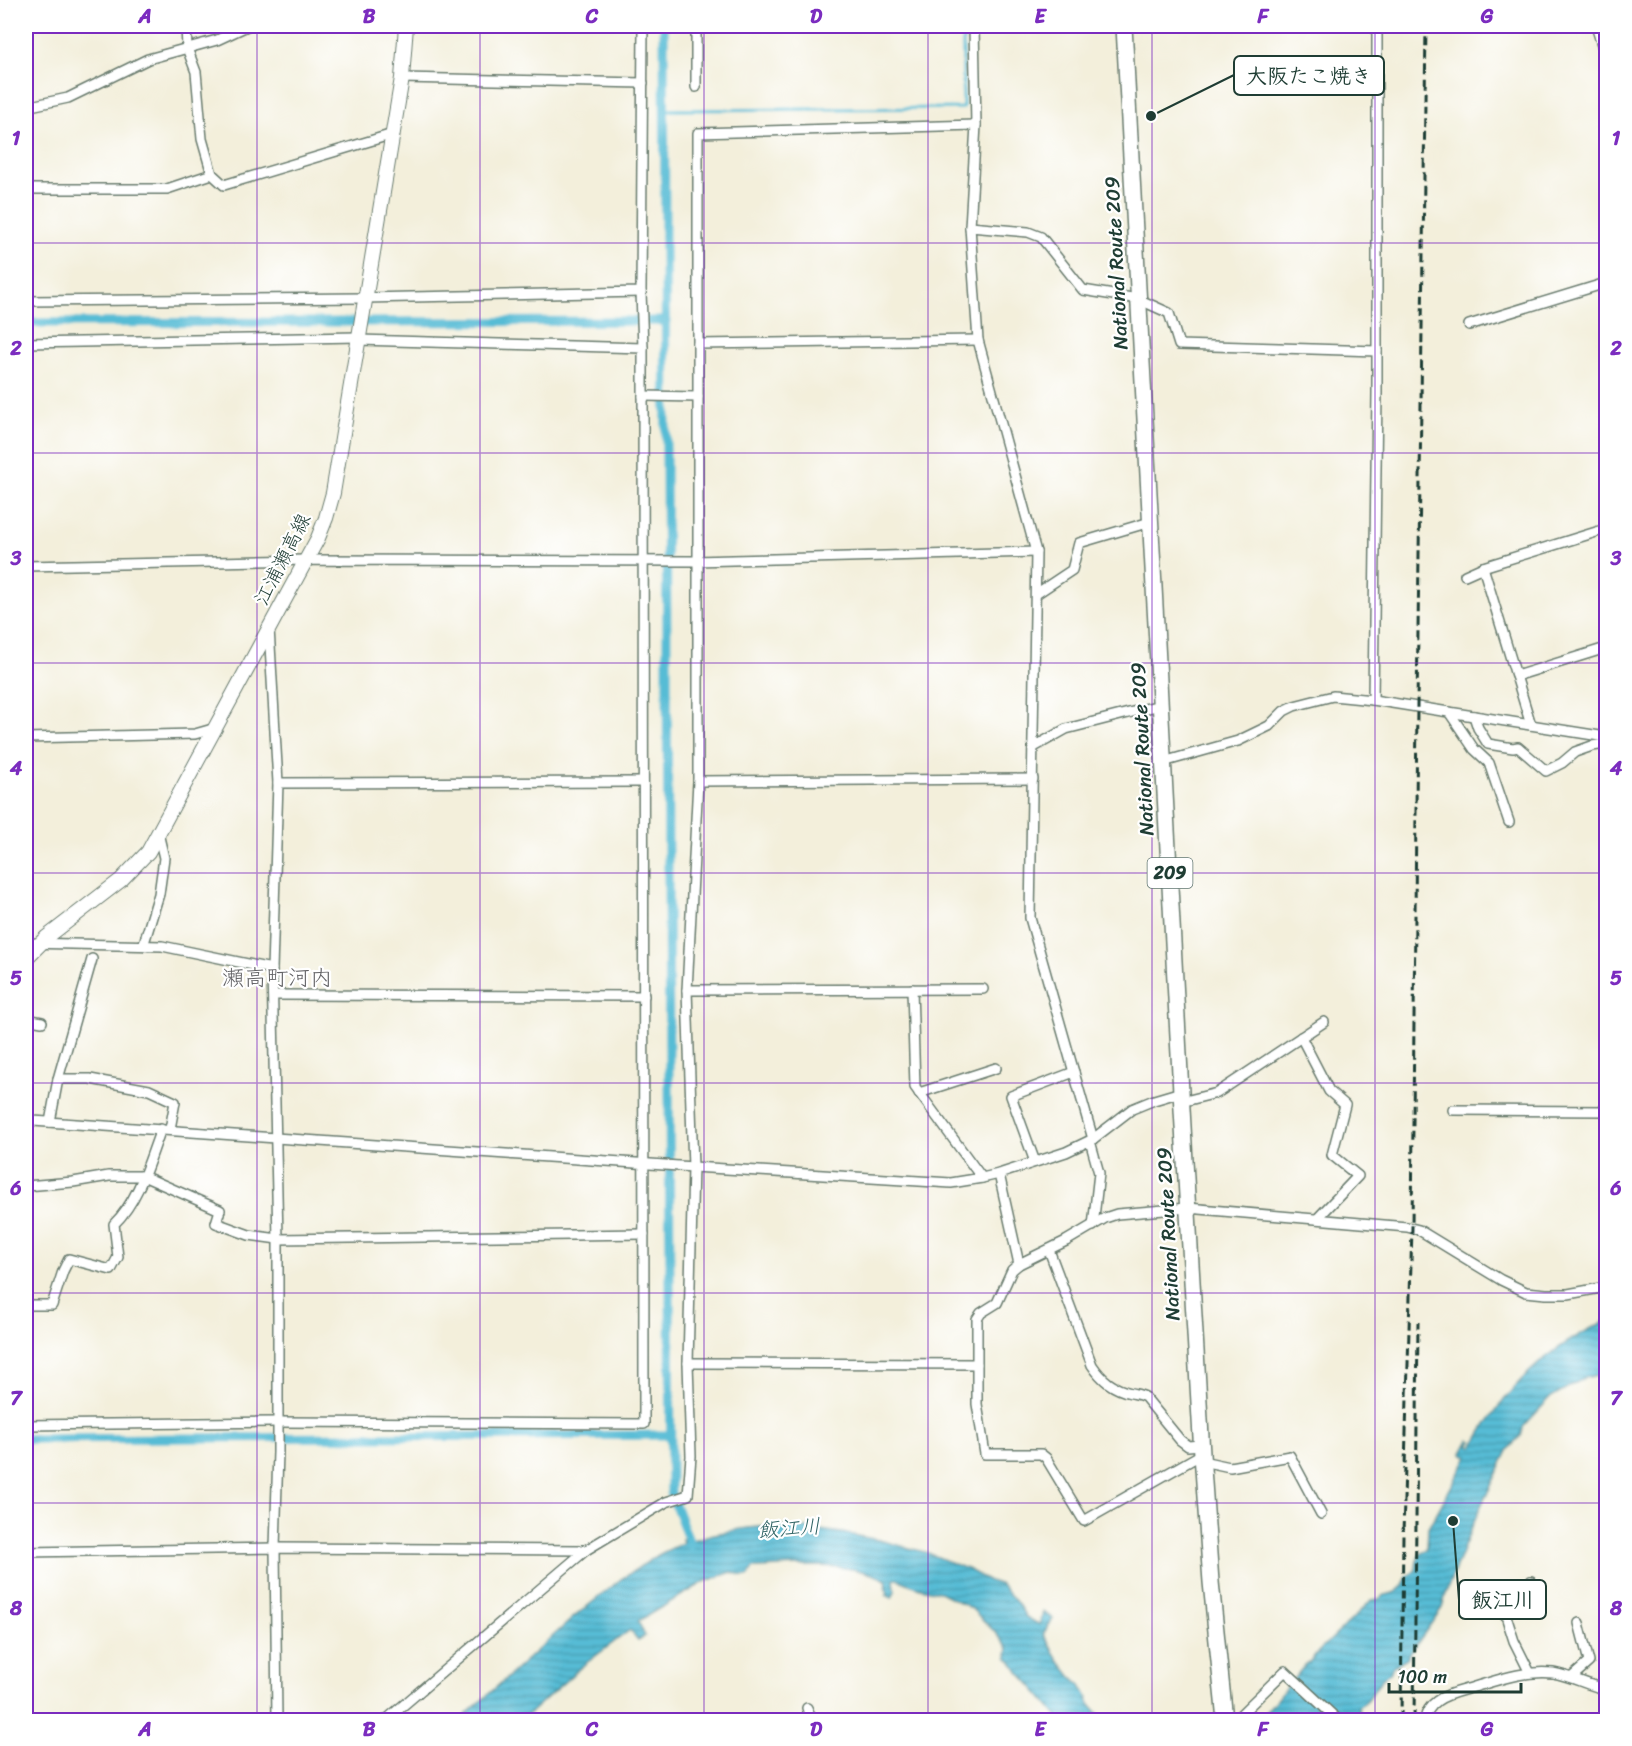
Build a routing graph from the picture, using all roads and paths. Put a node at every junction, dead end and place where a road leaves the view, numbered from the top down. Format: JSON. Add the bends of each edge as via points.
{"nodes":[{"id":1,"x":186,"y":26,"type":"edge"},
{"id":2,"x":247,"y":26,"type":"edge"},
{"id":3,"x":406,"y":26,"type":"edge"},
{"id":4,"x":643,"y":26,"type":"edge"},
{"id":5,"x":696,"y":26,"type":"edge"},
{"id":6,"x":975,"y":26,"type":"edge"},
{"id":7,"x":1124,"y":26,"type":"edge"},
{"id":8,"x":1377,"y":26,"type":"edge"},
{"id":9,"x":1596,"y":26,"type":"edge"},
{"id":10,"x":226,"y":30,"type":"edge"},
{"id":11,"x":187,"y":48,"type":"junction"},
{"id":12,"x":1606,"y":56,"type":"edge"},
{"id":13,"x":402,"y":78,"type":"junction"},
{"id":14,"x":643,"y":83,"type":"junction"},
{"id":15,"x":696,"y":87,"type":"dead end"},
{"id":16,"x":26,"y":107,"type":"edge"},
{"id":17,"x":976,"y":125,"type":"junction"},
{"id":18,"x":393,"y":134,"type":"junction"},
{"id":19,"x":212,"y":174,"type":"junction"},
{"id":20,"x":26,"y":189,"type":"edge"},
{"id":21,"x":970,"y":227,"type":"junction"},
{"id":22,"x":1606,"y":284,"type":"edge"},
{"id":23,"x":641,"y":292,"type":"junction"},
{"id":24,"x":1138,"y":299,"type":"junction"},
{"id":25,"x":26,"y":301,"type":"edge"},
{"id":26,"x":364,"y":301,"type":"junction"},
{"id":27,"x":1469,"y":325,"type":"dead end"},
{"id":28,"x":359,"y":339,"type":"junction"},
{"id":29,"x":978,"y":340,"type":"junction"},
{"id":30,"x":26,"y":343,"type":"edge"},
{"id":31,"x":698,"y":344,"type":"junction"},
{"id":32,"x":643,"y":348,"type":"junction"},
{"id":33,"x":1377,"y":351,"type":"junction"},
{"id":34,"x":645,"y":396,"type":"junction"},
{"id":35,"x":695,"y":397,"type":"junction"},
{"id":36,"x":1150,"y":522,"type":"junction"},
{"id":37,"x":1606,"y":529,"type":"edge"},
{"id":38,"x":1036,"y":552,"type":"junction"},
{"id":39,"x":306,"y":560,"type":"junction"},
{"id":40,"x":696,"y":561,"type":"junction"},
{"id":41,"x":644,"y":562,"type":"junction"},
{"id":42,"x":26,"y":566,"type":"edge"},
{"id":43,"x":1483,"y":567,"type":"junction"},
{"id":44,"x":1465,"y":575,"type":"dead end"},
{"id":45,"x":1036,"y":594,"type":"junction"},
{"id":46,"x":269,"y":628,"type":"junction"},
{"id":47,"x":1606,"y":648,"type":"edge"},
{"id":48,"x":1516,"y":676,"type":"junction"},
{"id":49,"x":1373,"y":700,"type":"junction"},
{"id":50,"x":1160,"y":705,"type":"junction"},
{"id":51,"x":1449,"y":712,"type":"junction"},
{"id":52,"x":1473,"y":716,"type":"junction"},
{"id":53,"x":1531,"y":724,"type":"junction"},
{"id":54,"x":216,"y":728,"type":"junction"},
{"id":55,"x":1606,"y":736,"type":"edge"},
{"id":56,"x":26,"y":738,"type":"edge"},
{"id":57,"x":1606,"y":744,"type":"edge"},
{"id":58,"x":1034,"y":747,"type":"junction"},
{"id":59,"x":1163,"y":762,"type":"junction"},
{"id":60,"x":1033,"y":779,"type":"junction"},
{"id":61,"x":698,"y":781,"type":"junction"},
{"id":62,"x":643,"y":782,"type":"junction"},
{"id":63,"x":278,"y":783,"type":"junction"},
{"id":64,"x":1509,"y":822,"type":"dead end"},
{"id":65,"x":158,"y":833,"type":"junction"},
{"id":66,"x":26,"y":943,"type":"edge"},
{"id":67,"x":40,"y":944,"type":"junction"},
{"id":68,"x":146,"y":946,"type":"junction"},
{"id":69,"x":26,"y":958,"type":"edge"},
{"id":70,"x":92,"y":959,"type":"dead end"},
{"id":71,"x":272,"y":969,"type":"junction"},
{"id":72,"x":912,"y":989,"type":"junction"},
{"id":73,"x":983,"y":989,"type":"dead end"},
{"id":74,"x":687,"y":990,"type":"junction"},
{"id":75,"x":273,"y":996,"type":"junction"},
{"id":76,"x":644,"y":996,"type":"junction"},
{"id":77,"x":26,"y":1019,"type":"edge"},
{"id":78,"x":42,"y":1022,"type":"dead end"},
{"id":79,"x":1324,"y":1022,"type":"dead end"},
{"id":80,"x":1301,"y":1037,"type":"junction"},
{"id":81,"x":996,"y":1068,"type":"dead end"},
{"id":82,"x":1074,"y":1072,"type":"junction"},
{"id":83,"x":58,"y":1079,"type":"junction"},
{"id":84,"x":919,"y":1093,"type":"junction"},
{"id":85,"x":1181,"y":1097,"type":"junction"},
{"id":86,"x":1454,"y":1110,"type":"dead end"},
{"id":87,"x":1606,"y":1111,"type":"edge"},
{"id":88,"x":26,"y":1119,"type":"edge"},
{"id":89,"x":50,"y":1122,"type":"junction"},
{"id":90,"x":165,"y":1129,"type":"junction"},
{"id":91,"x":275,"y":1138,"type":"junction"},
{"id":92,"x":1092,"y":1140,"type":"junction"},
{"id":93,"x":1035,"y":1162,"type":"junction"},
{"id":94,"x":647,"y":1163,"type":"junction"},
{"id":95,"x":693,"y":1167,"type":"junction"},
{"id":96,"x":999,"y":1174,"type":"junction"},
{"id":97,"x":143,"y":1176,"type":"junction"},
{"id":98,"x":982,"y":1178,"type":"junction"},
{"id":99,"x":26,"y":1186,"type":"edge"},
{"id":100,"x":1188,"y":1208,"type":"junction"},
{"id":101,"x":1317,"y":1219,"type":"junction"},
{"id":102,"x":1093,"y":1226,"type":"junction"},
{"id":103,"x":644,"y":1234,"type":"junction"},
{"id":104,"x":278,"y":1239,"type":"junction"},
{"id":105,"x":1049,"y":1250,"type":"junction"},
{"id":106,"x":1019,"y":1264,"type":"junction"},
{"id":107,"x":1606,"y":1287,"type":"edge"},
{"id":108,"x":26,"y":1305,"type":"edge"},
{"id":109,"x":688,"y":1363,"type":"junction"},
{"id":110,"x":976,"y":1364,"type":"junction"},
{"id":111,"x":278,"y":1422,"type":"junction"},
{"id":112,"x":26,"y":1425,"type":"edge"},
{"id":113,"x":1202,"y":1453,"type":"junction"},
{"id":114,"x":1321,"y":1514,"type":"dead end"},
{"id":115,"x":275,"y":1548,"type":"junction"},
{"id":116,"x":586,"y":1550,"type":"junction"},
{"id":117,"x":26,"y":1552,"type":"edge"},
{"id":118,"x":1531,"y":1581,"type":"dead end"},
{"id":119,"x":1579,"y":1623,"type":"dead end"},
{"id":120,"x":1530,"y":1673,"type":"junction"},
{"id":121,"x":1572,"y":1677,"type":"junction"},
{"id":122,"x":1606,"y":1689,"type":"edge"},
{"id":123,"x":807,"y":1708,"type":"dead end"},
{"id":124,"x":277,"y":1720,"type":"edge"},
{"id":125,"x":386,"y":1720,"type":"edge"},
{"id":126,"x":812,"y":1720,"type":"edge"},
{"id":127,"x":1225,"y":1720,"type":"edge"},
{"id":128,"x":1235,"y":1720,"type":"edge"},
{"id":129,"x":1338,"y":1720,"type":"edge"},
{"id":130,"x":1425,"y":1720,"type":"edge"}],
"edges":[{"from":1,"to":11,"type":"street"},
{"from":2,"to":10,"type":"street"},
{"from":3,"to":13,"type":"main road","name":"江浦瀬高線"},
{"from":4,"to":14,"type":"street"},
{"from":5,"to":15,"type":"street"},
{"from":6,"to":17,"type":"street"},
{"from":7,"to":24,"type":"highway","name":"National Route 209","number":"209"},
{"from":8,"to":33,"type":"street"},
{"from":9,"to":12,"type":"street"},
{"from":10,"to":11,"type":"street","via":[[217,40]]},
{"from":11,"to":16,"type":"street","via":[[148,59],[68,98]]},
{"from":11,"to":19,"type":"street","via":[[196,72],[201,140]]},
{"from":13,"to":14,"type":"street"},
{"from":13,"to":18,"type":"main road","name":"江浦瀬高線"},
{"from":14,"to":23,"type":"street"},
{"from":17,"to":21,"type":"street"},
{"from":17,"to":31,"type":"street","via":[[698,133]]},
{"from":18,"to":19,"type":"street","via":[[224,185]]},
{"from":18,"to":26,"type":"main road","name":"江浦瀬高線"},
{"from":19,"to":20,"type":"street","via":[[167,189]]},
{"from":21,"to":24,"type":"street","via":[[1028,232],[1041,237],[1083,291]]},
{"from":21,"to":29,"type":"street"},
{"from":22,"to":27,"type":"street"},
{"from":23,"to":26,"type":"street"},
{"from":23,"to":32,"type":"street"},
{"from":24,"to":33,"type":"street","via":[[1170,313],[1179,345]]},
{"from":24,"to":36,"type":"highway","name":"National Route 209","number":"209"},
{"from":25,"to":26,"type":"street"},
{"from":26,"to":28,"type":"main road","name":"江浦瀬高線"},
{"from":28,"to":30,"type":"street"},
{"from":28,"to":32,"type":"street"},
{"from":28,"to":39,"type":"main road","name":"江浦瀬高線","via":[[333,493]]},
{"from":29,"to":31,"type":"street"},
{"from":29,"to":38,"type":"street"},
{"from":31,"to":35,"type":"street"},
{"from":32,"to":34,"type":"street"},
{"from":33,"to":49,"type":"street"},
{"from":34,"to":35,"type":"street"},
{"from":34,"to":41,"type":"street"},
{"from":35,"to":40,"type":"street"},
{"from":36,"to":45,"type":"street","via":[[1079,543],[1072,570]]},
{"from":36,"to":50,"type":"highway","name":"National Route 209","number":"209"},
{"from":37,"to":43,"type":"street"},
{"from":38,"to":40,"type":"street"},
{"from":38,"to":45,"type":"street"},
{"from":39,"to":41,"type":"street"},
{"from":39,"to":42,"type":"street"},
{"from":39,"to":46,"type":"main road","name":"江浦瀬高線"},
{"from":40,"to":41,"type":"street"},
{"from":40,"to":61,"type":"street"},
{"from":41,"to":62,"type":"street"},
{"from":43,"to":44,"type":"street"},
{"from":43,"to":48,"type":"street"},
{"from":45,"to":58,"type":"street"},
{"from":46,"to":54,"type":"main road","name":"江浦瀬高線"},
{"from":46,"to":63,"type":"street"},
{"from":47,"to":48,"type":"street"},
{"from":48,"to":53,"type":"street"},
{"from":49,"to":51,"type":"street"},
{"from":49,"to":59,"type":"street","via":[[1333,696],[1304,703],[1284,711],[1269,726],[1239,741]]},
{"from":50,"to":58,"type":"street","via":[[1066,729]]},
{"from":50,"to":59,"type":"highway","name":"National Route 209","number":"209"},
{"from":51,"to":52,"type":"street"},
{"from":51,"to":64,"type":"street","via":[[1489,764]]},
{"from":52,"to":53,"type":"street"},
{"from":52,"to":57,"type":"street","via":[[1488,744],[1518,747],[1546,771],[1575,752]]},
{"from":53,"to":55,"type":"street"},
{"from":54,"to":56,"type":"street","via":[[195,734]]},
{"from":54,"to":65,"type":"main road","name":"江浦瀬高線"},
{"from":58,"to":60,"type":"street"},
{"from":59,"to":85,"type":"highway","name":"National Route 209","number":"209"},
{"from":60,"to":61,"type":"street"},
{"from":60,"to":82,"type":"street","via":[[1030,918]]},
{"from":61,"to":74,"type":"street"},
{"from":62,"to":63,"type":"street"},
{"from":62,"to":76,"type":"street"},
{"from":63,"to":71,"type":"street"},
{"from":65,"to":67,"type":"main road","name":"江浦瀬高線","via":[[148,852],[121,880]]},
{"from":65,"to":68,"type":"street","via":[[164,858]]},
{"from":66,"to":67,"type":"street"},
{"from":67,"to":68,"type":"street"},
{"from":67,"to":69,"type":"main road","name":"江浦瀬高線"},
{"from":68,"to":71,"type":"street"},
{"from":70,"to":83,"type":"street"},
{"from":71,"to":75,"type":"street"},
{"from":72,"to":73,"type":"street"},
{"from":72,"to":74,"type":"street"},
{"from":72,"to":84,"type":"street","via":[[915,1087]]},
{"from":74,"to":95,"type":"street"},
{"from":75,"to":76,"type":"street"},
{"from":75,"to":91,"type":"street"},
{"from":76,"to":94,"type":"street"},
{"from":77,"to":78,"type":"street"},
{"from":79,"to":80,"type":"street"},
{"from":80,"to":85,"type":"street","via":[[1217,1093]]},
{"from":80,"to":101,"type":"street","via":[[1329,1091],[1345,1105],[1332,1155],[1358,1176]]},
{"from":81,"to":84,"type":"street"},
{"from":82,"to":92,"type":"street"},
{"from":82,"to":93,"type":"street","via":[[1011,1096]]},
{"from":83,"to":89,"type":"street"},
{"from":83,"to":90,"type":"street","via":[[90,1079],[149,1090],[175,1102]]},
{"from":84,"to":98,"type":"street"},
{"from":85,"to":92,"type":"street","via":[[1154,1100],[1132,1109]]},
{"from":85,"to":100,"type":"highway","name":"National Route 209","number":"209"},
{"from":86,"to":87,"type":"street"},
{"from":88,"to":89,"type":"street"},
{"from":89,"to":90,"type":"street"},
{"from":90,"to":91,"type":"street"},
{"from":90,"to":97,"type":"street"},
{"from":91,"to":94,"type":"street"},
{"from":91,"to":104,"type":"street"},
{"from":92,"to":93,"type":"street"},
{"from":92,"to":102,"type":"street","via":[[1099,1173]]},
{"from":93,"to":96,"type":"street"},
{"from":94,"to":95,"type":"street"},
{"from":94,"to":103,"type":"street"},
{"from":95,"to":98,"type":"street","via":[[951,1183]]},
{"from":95,"to":109,"type":"street"},
{"from":96,"to":98,"type":"street"},
{"from":96,"to":106,"type":"street"},
{"from":97,"to":99,"type":"street"},
{"from":97,"to":104,"type":"street","via":[[220,1210],[216,1223],[249,1235]]},
{"from":97,"to":108,"type":"street","via":[[126,1212],[114,1224],[118,1257],[111,1270],[69,1258],[52,1305]]},
{"from":100,"to":101,"type":"street"},
{"from":100,"to":102,"type":"street","via":[[1117,1214]]},
{"from":100,"to":113,"type":"highway","name":"National Route 209","number":"209"},
{"from":101,"to":107,"type":"street","via":[[1419,1230],[1526,1292],[1569,1294]]},
{"from":102,"to":105,"type":"street"},
{"from":103,"to":104,"type":"street"},
{"from":103,"to":111,"type":"street","via":[[644,1424]]},
{"from":104,"to":111,"type":"street"},
{"from":105,"to":106,"type":"street"},
{"from":105,"to":113,"type":"street","via":[[1099,1376],[1119,1389],[1145,1396],[1180,1440]]},
{"from":106,"to":110,"type":"street","via":[[1012,1270],[997,1303],[977,1319]]},
{"from":109,"to":110,"type":"street"},
{"from":109,"to":116,"type":"street","via":[[688,1495],[666,1502]]},
{"from":110,"to":113,"type":"street","via":[[985,1454],[1041,1454],[1084,1521]]},
{"from":111,"to":112,"type":"street"},
{"from":111,"to":115,"type":"street"},
{"from":113,"to":114,"type":"street","via":[[1230,1467],[1290,1456]]},
{"from":113,"to":127,"type":"highway","name":"National Route 209","number":"209"},
{"from":115,"to":116,"type":"street"},
{"from":115,"to":117,"type":"street"},
{"from":115,"to":124,"type":"street"},
{"from":116,"to":125,"type":"street"},
{"from":118,"to":120,"type":"street","via":[[1506,1616]]},
{"from":119,"to":121,"type":"street","via":[[1589,1662]]},
{"from":120,"to":121,"type":"street"},
{"from":120,"to":130,"type":"street","via":[[1446,1696],[1430,1708]]},
{"from":121,"to":122,"type":"street"},
{"from":123,"to":126,"type":"street"},
{"from":128,"to":129,"type":"street","via":[[1285,1671]]}]}
